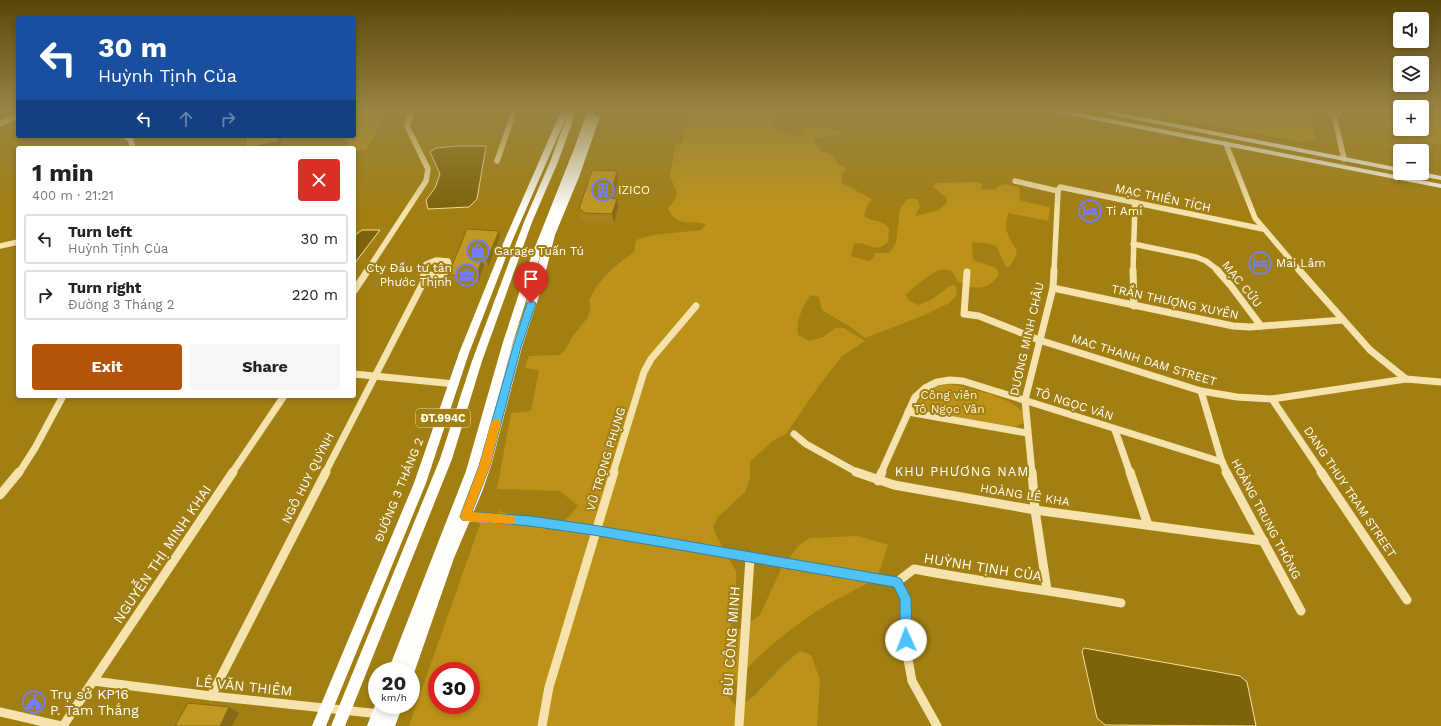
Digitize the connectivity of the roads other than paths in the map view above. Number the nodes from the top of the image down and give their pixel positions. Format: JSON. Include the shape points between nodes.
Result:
{"nodes":[{"id":1,"x":415,"y":143,"type":"edge"},
{"id":2,"x":503,"y":143,"type":"edge"},
{"id":3,"x":551,"y":143,"type":"edge"},
{"id":4,"x":561,"y":143,"type":"edge"},
{"id":5,"x":580,"y":143,"type":"edge"},
{"id":6,"x":587,"y":143,"type":"edge"},
{"id":7,"x":1220,"y":143,"type":"edge"},
{"id":8,"x":1262,"y":143,"type":"edge"},
{"id":9,"x":1340,"y":143,"type":"edge"},
{"id":10,"x":1226,"y":144,"type":"junction"},
{"id":11,"x":1344,"y":159,"type":"junction"},
{"id":12,"x":497,"y":161,"type":"dead end"},
{"id":13,"x":1347,"y":167,"type":"junction"},
{"id":14,"x":1393,"y":169,"type":"edge"},
{"id":15,"x":1429,"y":176,"type":"edge"},
{"id":16,"x":1441,"y":178,"type":"edge"},
{"id":17,"x":1015,"y":180,"type":"dead end"},
{"id":18,"x":1441,"y":186,"type":"edge"},
{"id":19,"x":1059,"y":189,"type":"junction"},
{"id":20,"x":1135,"y":203,"type":"junction"},
{"id":21,"x":1263,"y":230,"type":"junction"},
{"id":22,"x":16,"y":242,"type":"edge"},
{"id":23,"x":1133,"y":244,"type":"junction"},
{"id":24,"x":0,"y":246,"type":"edge"},
{"id":25,"x":504,"y":253,"type":"junction"},
{"id":26,"x":517,"y":254,"type":"junction"},
{"id":27,"x":540,"y":257,"type":"junction"},
{"id":28,"x":424,"y":270,"type":"dead end"},
{"id":29,"x":967,"y":272,"type":"dead end"},
{"id":30,"x":356,"y":288,"type":"edge"},
{"id":31,"x":1053,"y":288,"type":"junction"},
{"id":32,"x":696,"y":306,"type":"dead end"},
{"id":33,"x":1134,"y":306,"type":"junction"},
{"id":34,"x":1343,"y":320,"type":"junction"},
{"id":35,"x":1261,"y":326,"type":"junction"},
{"id":36,"x":1039,"y":340,"type":"junction"},
{"id":37,"x":356,"y":374,"type":"edge"},
{"id":38,"x":374,"y":376,"type":"junction"},
{"id":39,"x":1406,"y":379,"type":"junction"},
{"id":40,"x":1441,"y":382,"type":"edge"},
{"id":41,"x":455,"y":384,"type":"junction"},
{"id":42,"x":1202,"y":391,"type":"junction"},
{"id":43,"x":62,"y":398,"type":"edge"},
{"id":44,"x":283,"y":398,"type":"edge"},
{"id":45,"x":1272,"y":399,"type":"junction"},
{"id":46,"x":1025,"y":400,"type":"junction"},
{"id":47,"x":908,"y":412,"type":"junction"},
{"id":48,"x":1115,"y":430,"type":"junction"},
{"id":49,"x":1027,"y":433,"type":"junction"},
{"id":50,"x":794,"y":434,"type":"dead end"},
{"id":51,"x":1222,"y":462,"type":"junction"},
{"id":52,"x":878,"y":481,"type":"junction"},
{"id":53,"x":0,"y":495,"type":"edge"},
{"id":54,"x":1035,"y":510,"type":"junction"},
{"id":55,"x":408,"y":513,"type":"junction"},
{"id":56,"x":424,"y":514,"type":"junction"},
{"id":57,"x":464,"y":520,"type":"junction"},
{"id":58,"x":451,"y":523,"type":"junction"},
{"id":59,"x":1148,"y":525,"type":"junction"},
{"id":60,"x":596,"y":531,"type":"junction"},
{"id":61,"x":1264,"y":541,"type":"junction"},
{"id":62,"x":750,"y":558,"type":"junction"},
{"id":63,"x":897,"y":582,"type":"junction"},
{"id":64,"x":1047,"y":590,"type":"junction"},
{"id":65,"x":1407,"y":600,"type":"dead end"},
{"id":66,"x":1121,"y":603,"type":"dead end"},
{"id":67,"x":1301,"y":611,"type":"dead end"},
{"id":68,"x":398,"y":662,"type":"edge"},
{"id":69,"x":411,"y":662,"type":"edge"},
{"id":70,"x":93,"y":681,"type":"junction"},
{"id":71,"x":210,"y":696,"type":"junction"},
{"id":72,"x":326,"y":709,"type":"junction"},
{"id":73,"x":344,"y":710,"type":"junction"},
{"id":74,"x":0,"y":712,"type":"edge"},
{"id":75,"x":385,"y":715,"type":"edge"},
{"id":76,"x":62,"y":726,"type":"edge"},
{"id":77,"x":319,"y":726,"type":"edge"},
{"id":78,"x":338,"y":726,"type":"edge"},
{"id":79,"x":542,"y":726,"type":"edge"},
{"id":80,"x":739,"y":726,"type":"edge"},
{"id":81,"x":937,"y":726,"type":"edge"}],
"edges":[{"from":1,"to":30,"type":"street","via":[[428,169],[426,181]]},
{"from":2,"to":12,"type":"street"},
{"from":3,"to":25,"type":"main road","name":"ĐƯỜNG 3 THÁNG 2","number":"ĐT.994C"},
{"from":4,"to":26,"type":"main road","number":"ĐT.994C"},
{"from":5,"to":27,"type":"main road","number":"ĐT.994C"},
{"from":6,"to":27,"type":"main road","number":"ĐT.994C"},
{"from":7,"to":10,"type":"main road"},
{"from":8,"to":11,"type":"main road"},
{"from":9,"to":11,"type":"street"},
{"from":10,"to":13,"type":"main road"},
{"from":10,"to":21,"type":"street","via":[[1255,218]]},
{"from":11,"to":13,"type":"main road"},
{"from":11,"to":14,"type":"main road"},
{"from":13,"to":18,"type":"main road"},
{"from":15,"to":16,"type":"main road"},
{"from":17,"to":19,"type":"street","name":"MẠC THIÊN TÍCH"},
{"from":19,"to":20,"type":"street","name":"MẠC THIÊN TÍCH"},
{"from":19,"to":31,"type":"street","name":"DƯƠNG MINH CHÂU"},
{"from":20,"to":21,"type":"street","name":"MẠC THIÊN TÍCH"},
{"from":20,"to":23,"type":"street"},
{"from":21,"to":34,"type":"street"},
{"from":22,"to":24,"type":"street"},
{"from":23,"to":33,"type":"street"},
{"from":23,"to":35,"type":"street","name":"MẠC CỬU","via":[[1197,257],[1213,265]]},
{"from":25,"to":26,"type":"street"},
{"from":25,"to":41,"type":"main road","name":"ĐƯỜNG 3 THÁNG 2","number":"ĐT.994C"},
{"from":26,"to":56,"type":"main road","number":"ĐT.994C","via":[[477,361],[446,459]]},
{"from":27,"to":57,"type":"main road","number":"ĐT.994C","via":[[484,466]]},
{"from":27,"to":58,"type":"main road","number":"ĐT.994C","via":[[508,342],[472,471]]},
{"from":28,"to":38,"type":"street","name":"NGÔ HUY QUỲNH","via":[[423,282]]},
{"from":29,"to":36,"type":"street","name":"MAC THANH DAM STREET","via":[[964,314],[979,316]]},
{"from":31,"to":33,"type":"street","name":"TRẦN THƯỢNG XUYÊN"},
{"from":31,"to":36,"type":"street","name":"DƯƠNG MINH CHÂU"},
{"from":32,"to":60,"type":"street","name":"VŨ TRỌNG PHỤNG","via":[[651,359],[644,372]]},
{"from":33,"to":35,"type":"street","name":"TRẦN THƯỢNG XUYÊN","via":[[1226,325]]},
{"from":34,"to":35,"type":"street","name":"TRẦN THƯỢNG XUYÊN"},
{"from":34,"to":39,"type":"street","via":[[1370,350]]},
{"from":36,"to":42,"type":"street","name":"MAC THANH DAM STREET"},
{"from":36,"to":46,"type":"street","name":"DƯƠNG MINH CHÂU"},
{"from":37,"to":38,"type":"street"},
{"from":38,"to":41,"type":"street"},
{"from":38,"to":71,"type":"street","name":"NGÔ HUY QUỲNH"},
{"from":39,"to":40,"type":"street","name":"MAC THANH DAM STREET"},
{"from":39,"to":45,"type":"street","name":"MAC THANH DAM STREET"},
{"from":41,"to":55,"type":"main road","name":"ĐƯỜNG 3 THÁNG 2","number":"ĐT.994C"},
{"from":42,"to":45,"type":"street","name":"MAC THANH DAM STREET"},
{"from":42,"to":51,"type":"street","name":"HOÀNG TRUNG THÔNG"},
{"from":43,"to":53,"type":"street","via":[[33,453]]},
{"from":44,"to":70,"type":"street","name":"NGUYỄN THỊ MINH KHAI"},
{"from":45,"to":65,"type":"street","name":"DANG THUY TRAM STREET"},
{"from":46,"to":47,"type":"street","name":"TÔ NGỌC VÂN","via":[[962,381],[950,380],[932,384],[920,391]]},
{"from":46,"to":48,"type":"street","name":"TÔ NGỌC VÂN"},
{"from":46,"to":49,"type":"street","name":"DƯƠNG MINH CHÂU"},
{"from":47,"to":49,"type":"street"},
{"from":47,"to":52,"type":"street","name":"TÔ NGỌC VÂN"},
{"from":48,"to":51,"type":"street","name":"TÔ NGỌC VÂN"},
{"from":48,"to":59,"type":"street"},
{"from":49,"to":54,"type":"street","name":"DƯƠNG MINH CHÂU"},
{"from":50,"to":52,"type":"street","name":"HOÀNG LÊ KHA","via":[[806,444],[854,471]]},
{"from":51,"to":61,"type":"street","name":"HOÀNG TRUNG THÔNG"},
{"from":52,"to":54,"type":"street","name":"HOÀNG LÊ KHA"},
{"from":54,"to":59,"type":"street","name":"HOÀNG LÊ KHA"},
{"from":54,"to":64,"type":"street","name":"DƯƠNG MINH CHÂU"},
{"from":55,"to":56,"type":"street"},
{"from":55,"to":72,"type":"main road","name":"ĐƯỜNG 3 THÁNG 2","number":"ĐT.994C"},
{"from":56,"to":73,"type":"main road","number":"ĐT.994C"},
{"from":57,"to":58,"type":"street"},
{"from":57,"to":60,"type":"street","via":[[530,521]]},
{"from":57,"to":69,"type":"main road","number":"ĐT.994C"},
{"from":58,"to":68,"type":"main road","number":"ĐT.994C"},
{"from":59,"to":61,"type":"street","name":"HOÀNG LÊ KHA"},
{"from":60,"to":62,"type":"street"},
{"from":60,"to":79,"type":"street","name":"VŨ TRỌNG PHỤNG","via":[[549,687]]},
{"from":61,"to":67,"type":"street","name":"HOÀNG TRUNG THÔNG"},
{"from":62,"to":63,"type":"street"},
{"from":62,"to":80,"type":"street","name":"BÙI CÔNG MINH"},
{"from":63,"to":64,"type":"street","name":"HUỲNH TỊNH CỦA","via":[[914,569],[982,582]]},
{"from":63,"to":81,"type":"street","via":[[905,598],[907,654],[912,681]]},
{"from":64,"to":66,"type":"street","name":"HUỲNH TỊNH CỦA"},
{"from":70,"to":71,"type":"street","name":"LÊ VĂN THIÊM"},
{"from":70,"to":76,"type":"street","name":"NGUYỄN THỊ MINH KHAI"},
{"from":71,"to":72,"type":"street","name":"LÊ VĂN THIÊM"},
{"from":72,"to":73,"type":"street","name":"LÊ VĂN THIÊM"},
{"from":72,"to":77,"type":"main road","name":"ĐƯỜNG 3 THÁNG 2","number":"ĐT.994C"},
{"from":73,"to":75,"type":"street","name":"LÊ VĂN THIÊM"},
{"from":73,"to":78,"type":"main road","number":"ĐT.994C"},
{"from":74,"to":76,"type":"street"}]}
